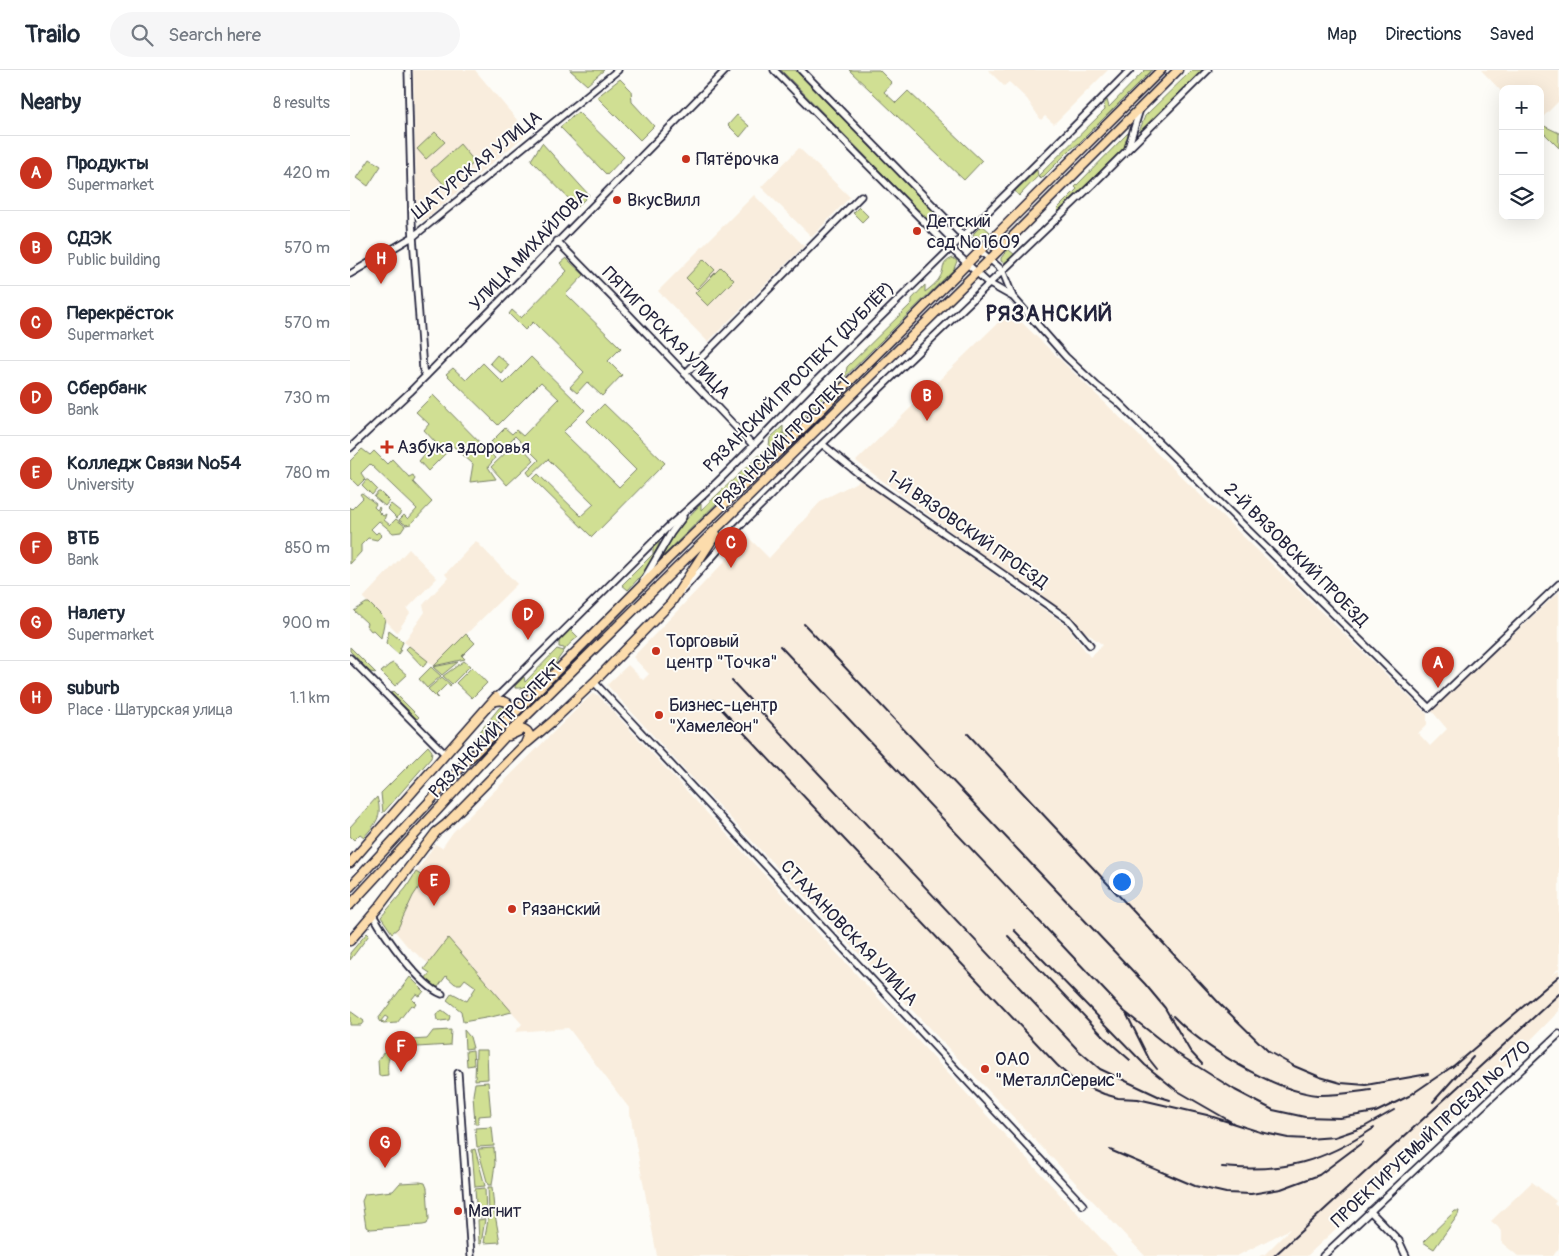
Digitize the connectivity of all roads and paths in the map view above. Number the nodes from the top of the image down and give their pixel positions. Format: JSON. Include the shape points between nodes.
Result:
{"nodes":[{"id":1,"x":408,"y":70,"type":"edge"},
{"id":2,"x":618,"y":70,"type":"edge"},
{"id":3,"x":726,"y":70,"type":"edge"},
{"id":4,"x":774,"y":70,"type":"edge"},
{"id":5,"x":801,"y":70,"type":"edge"},
{"id":6,"x":1130,"y":70,"type":"edge"},
{"id":7,"x":1161,"y":70,"type":"edge"},
{"id":8,"x":1178,"y":70,"type":"edge"},
{"id":9,"x":1208,"y":70,"type":"edge"},
{"id":10,"x":1140,"y":108,"type":"junction"},
{"id":11,"x":1128,"y":150,"type":"junction"},
{"id":12,"x":861,"y":196,"type":"dead end"},
{"id":13,"x":945,"y":218,"type":"junction"},
{"id":14,"x":932,"y":230,"type":"junction"},
{"id":15,"x":963,"y":235,"type":"junction"},
{"id":16,"x":414,"y":236,"type":"junction"},
{"id":17,"x":557,"y":242,"type":"junction"},
{"id":18,"x":950,"y":248,"type":"junction"},
{"id":19,"x":980,"y":251,"type":"junction"},
{"id":20,"x":990,"y":260,"type":"junction"},
{"id":21,"x":968,"y":264,"type":"junction"},
{"id":22,"x":1002,"y":270,"type":"junction"},
{"id":23,"x":976,"y":273,"type":"junction"},
{"id":24,"x":350,"y":274,"type":"edge"},
{"id":25,"x":988,"y":283,"type":"junction"},
{"id":26,"x":1013,"y":297,"type":"junction"},
{"id":27,"x":685,"y":374,"type":"junction"},
{"id":28,"x":426,"y":376,"type":"junction"},
{"id":29,"x":822,"y":444,"type":"junction"},
{"id":30,"x":752,"y":445,"type":"junction"},
{"id":31,"x":350,"y":448,"type":"edge"},
{"id":32,"x":689,"y":509,"type":"junction"},
{"id":33,"x":724,"y":521,"type":"junction"},
{"id":34,"x":1559,"y":584,"type":"edge"},
{"id":35,"x":638,"y":590,"type":"junction"},
{"id":36,"x":671,"y":603,"type":"junction"},
{"id":37,"x":1090,"y":645,"type":"dead end"},
{"id":38,"x":350,"y":658,"type":"edge"},
{"id":39,"x":594,"y":682,"type":"junction"},
{"id":40,"x":496,"y":697,"type":"joint"},
{"id":41,"x":489,"y":704,"type":"junction"},
{"id":42,"x":553,"y":721,"type":"junction"},
{"id":43,"x":506,"y":723,"type":"junction"},
{"id":44,"x":524,"y":730,"type":"junction"},
{"id":45,"x":504,"y":738,"type":"junction"},
{"id":46,"x":525,"y":744,"type":"junction"},
{"id":47,"x":445,"y":754,"type":"junction"},
{"id":48,"x":350,"y":863,"type":"edge"},
{"id":49,"x":350,"y":887,"type":"edge"},
{"id":50,"x":350,"y":905,"type":"edge"},
{"id":51,"x":373,"y":915,"type":"junction"},
{"id":52,"x":351,"y":939,"type":"edge"},
{"id":53,"x":442,"y":994,"type":"dead end"},
{"id":54,"x":1559,"y":1034,"type":"edge"},
{"id":55,"x":458,"y":1073,"type":"dead end"},
{"id":56,"x":1083,"y":1205,"type":"dead end"},
{"id":57,"x":1370,"y":1211,"type":"junction"},
{"id":58,"x":471,"y":1256,"type":"edge"},
{"id":59,"x":1323,"y":1256,"type":"edge"},
{"id":60,"x":1406,"y":1256,"type":"edge"}],
"edges":[{"from":1,"to":16,"type":"street"},
{"from":2,"to":16,"type":"street","name":"ШАТУРСКАЯ УЛИЦА"},
{"from":3,"to":17,"type":"street","name":"УЛИЦА МИХАЙЛОВА"},
{"from":4,"to":14,"type":"street","name":"2-Й ВЯЗОВСКИЙ ПРОЕЗД"},
{"from":5,"to":13,"type":"street","name":"2-Й ВЯЗОВСКИЙ ПРОЕЗД"},
{"from":6,"to":15,"type":"street","name":"РЯЗАНСКИЙ ПРОСПЕКТ (ДУБЛЁР)"},
{"from":7,"to":19,"type":"main road","name":"РЯЗАНСКИЙ ПРОСПЕКТ"},
{"from":8,"to":10,"type":"main road","name":"РЯЗАНСКИЙ ПРОСПЕКТ"},
{"from":9,"to":11,"type":"street"},
{"from":10,"to":11,"type":"street"},
{"from":10,"to":20,"type":"main road","name":"РЯЗАНСКИЙ ПРОСПЕКТ"},
{"from":11,"to":22,"type":"street"},
{"from":12,"to":27,"type":"street"},
{"from":13,"to":14,"type":"street"},
{"from":13,"to":15,"type":"street","name":"2-Й ВЯЗОВСКИЙ ПРОЕЗД"},
{"from":14,"to":18,"type":"street","name":"2-Й ВЯЗОВСКИЙ ПРОЕЗД"},
{"from":15,"to":18,"type":"street","name":"РЯЗАНСКИЙ ПРОСПЕКТ (ДУБЛЁР)"},
{"from":15,"to":19,"type":"street","name":"2-Й ВЯЗОВСКИЙ ПРОЕЗД"},
{"from":16,"to":24,"type":"street","name":"ШАТУРСКАЯ УЛИЦА"},
{"from":16,"to":28,"type":"street"},
{"from":17,"to":27,"type":"street","name":"ПЯТИГОРСКАЯ УЛИЦА"},
{"from":17,"to":28,"type":"street","name":"УЛИЦА МИХАЙЛОВА"},
{"from":18,"to":21,"type":"street","name":"2-Й ВЯЗОВСКИЙ ПРОЕЗД"},
{"from":18,"to":30,"type":"street","name":"РЯЗАНСКИЙ ПРОСПЕКТ (ДУБЛЁР)"},
{"from":19,"to":20,"type":"street","name":"2-Й ВЯЗОВСКИЙ ПРОЕЗД"},
{"from":19,"to":21,"type":"main road","name":"РЯЗАНСКИЙ ПРОСПЕКТ"},
{"from":20,"to":22,"type":"street","name":"2-Й ВЯЗОВСКИЙ ПРОЕЗД"},
{"from":20,"to":23,"type":"main road","name":"РЯЗАНСКИЙ ПРОСПЕКТ"},
{"from":21,"to":23,"type":"street","name":"2-Й ВЯЗОВСКИЙ ПРОЕЗД"},
{"from":21,"to":35,"type":"main road","name":"РЯЗАНСКИЙ ПРОСПЕКТ"},
{"from":22,"to":25,"type":"street"},
{"from":22,"to":26,"type":"street","name":"2-Й ВЯЗОВСКИЙ ПРОЕЗД"},
{"from":23,"to":25,"type":"street","name":"2-Й ВЯЗОВСКИЙ ПРОЕЗД"},
{"from":23,"to":33,"type":"main road","name":"РЯЗАНСКИЙ ПРОСПЕКТ"},
{"from":25,"to":26,"type":"street","name":"2-Й ВЯЗОВСКИЙ ПРОЕЗД"},
{"from":25,"to":29,"type":"street"},
{"from":26,"to":34,"type":"street","name":"2-Й ВЯЗОВСКИЙ ПРОЕЗД","via":[[1066,357],[1123,406],[1429,708]]},
{"from":27,"to":30,"type":"street","name":"ПЯТИГОРСКАЯ УЛИЦА"},
{"from":28,"to":31,"type":"street","name":"УЛИЦА МИХАЙЛОВА"},
{"from":29,"to":36,"type":"street","via":[[738,528]]},
{"from":29,"to":37,"type":"street","name":"1-Й ВЯЗОВСКИЙ ПРОЕЗД","via":[[859,474],[1069,620]]},
{"from":30,"to":32,"type":"street","name":"РЯЗАНСКИЙ ПРОСПЕКТ (ДУБЛЁР)"},
{"from":32,"to":35,"type":"street"},
{"from":32,"to":40,"type":"street","name":"РЯЗАНСКИЙ ПРОСПЕКТ (ДУБЛЁР)"},
{"from":33,"to":36,"type":"main road"},
{"from":33,"to":45,"type":"main road","name":"РЯЗАНСКИЙ ПРОСПЕКТ"},
{"from":35,"to":43,"type":"main road","name":"РЯЗАНСКИЙ ПРОСПЕКТ"},
{"from":36,"to":39,"type":"main road"},
{"from":38,"to":47,"type":"street"},
{"from":39,"to":42,"type":"main road"},
{"from":39,"to":56,"type":"street","name":"СТАХАНОВСКАЯ УЛИЦА"},
{"from":40,"to":41,"type":"main road","name":"РЯЗАНСКИЙ ПРОСПЕКТ (ДУБЛЁР)"},
{"from":41,"to":43,"type":"main road","via":[[504,701],[510,705]]},
{"from":41,"to":47,"type":"main road","name":"РЯЗАНСКИЙ ПРОСПЕКТ (ДУБЛЁР)"},
{"from":42,"to":44,"type":"main road"},
{"from":42,"to":46,"type":"main road"},
{"from":43,"to":49,"type":"main road","name":"РЯЗАНСКИЙ ПРОСПЕКТ"},
{"from":44,"to":45,"type":"main road"},
{"from":44,"to":46,"type":"main road","via":[[529,734]]},
{"from":45,"to":50,"type":"main road","name":"РЯЗАНСКИЙ ПРОСПЕКТ"},
{"from":46,"to":51,"type":"main road","via":[[436,832]]},
{"from":47,"to":48,"type":"main road","name":"РЯЗАНСКИЙ ПРОСПЕКТ (ДУБЛЁР)"},
{"from":51,"to":52,"type":"main road"},
{"from":51,"to":53,"type":"street","via":[[421,979]]},
{"from":54,"to":57,"type":"street","name":"ПРОЕКТИРУЕМЫЙ ПРОЕЗД № 770"},
{"from":55,"to":58,"type":"street"},
{"from":57,"to":59,"type":"street","name":"ПРОЕКТИРУЕМЫЙ ПРОЕЗД № 770"},
{"from":57,"to":60,"type":"street","via":[[1399,1242]]}]}
